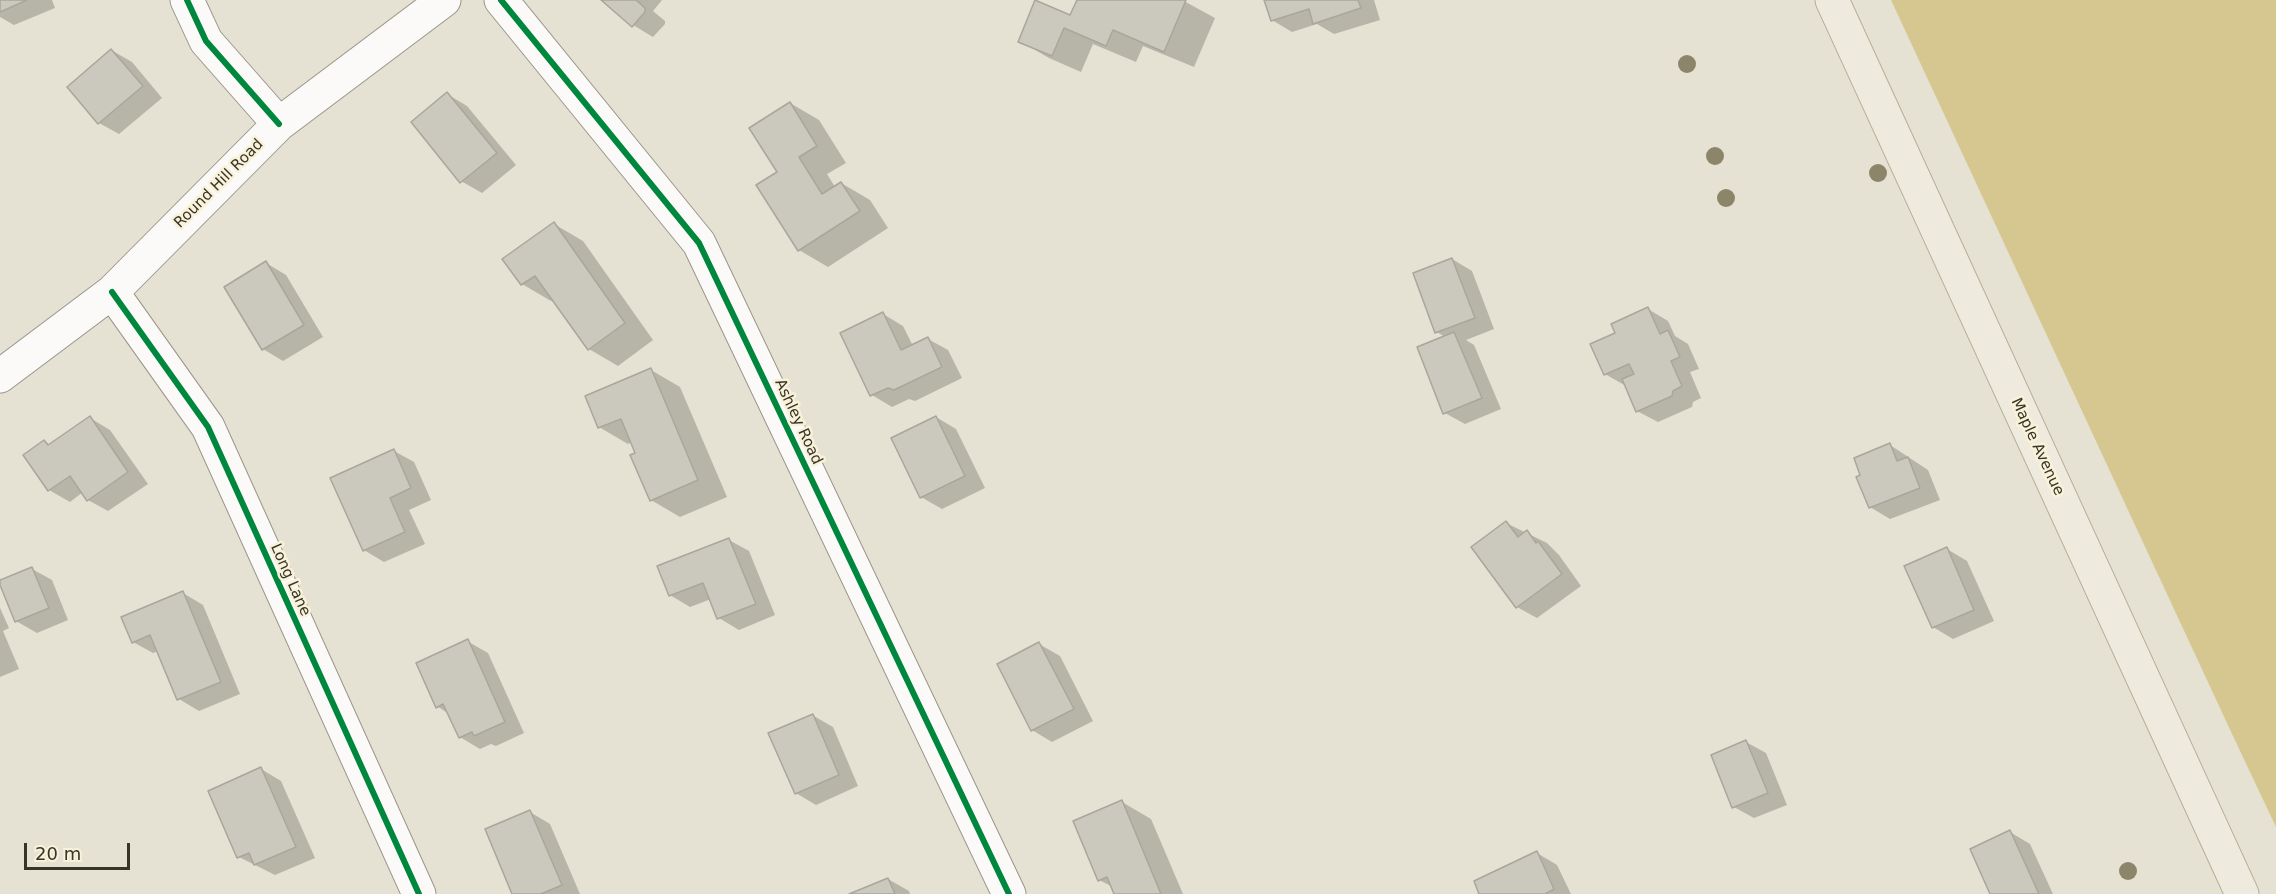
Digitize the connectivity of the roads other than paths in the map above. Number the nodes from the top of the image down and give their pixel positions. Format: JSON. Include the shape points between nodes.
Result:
{"nodes":[{"id":1,"x":187,"y":0,"type":"edge"},
{"id":2,"x":444,"y":0,"type":"edge"},
{"id":3,"x":501,"y":0,"type":"edge"},
{"id":4,"x":1832,"y":0,"type":"edge"},
{"id":5,"x":279,"y":124,"type":"junction"},
{"id":6,"x":112,"y":292,"type":"junction"},
{"id":7,"x":0,"y":375,"type":"edge"},
{"id":8,"x":419,"y":894,"type":"edge"},
{"id":9,"x":1009,"y":894,"type":"edge"},
{"id":10,"x":2242,"y":894,"type":"edge"}],
"edges":[{"from":1,"to":5,"type":"street","via":[[206,41]]},
{"from":2,"to":5,"type":"street","name":"Round Hill Road"},
{"from":3,"to":9,"type":"street","name":"Ashley Road","via":[[699,243]]},
{"from":4,"to":10,"type":"main road","name":"Maple Avenue"},
{"from":5,"to":6,"type":"street","name":"Round Hill Road"},
{"from":6,"to":7,"type":"street","name":"Round Hill Road"},
{"from":6,"to":8,"type":"street","name":"Long Lane","via":[[208,427]]}]}
